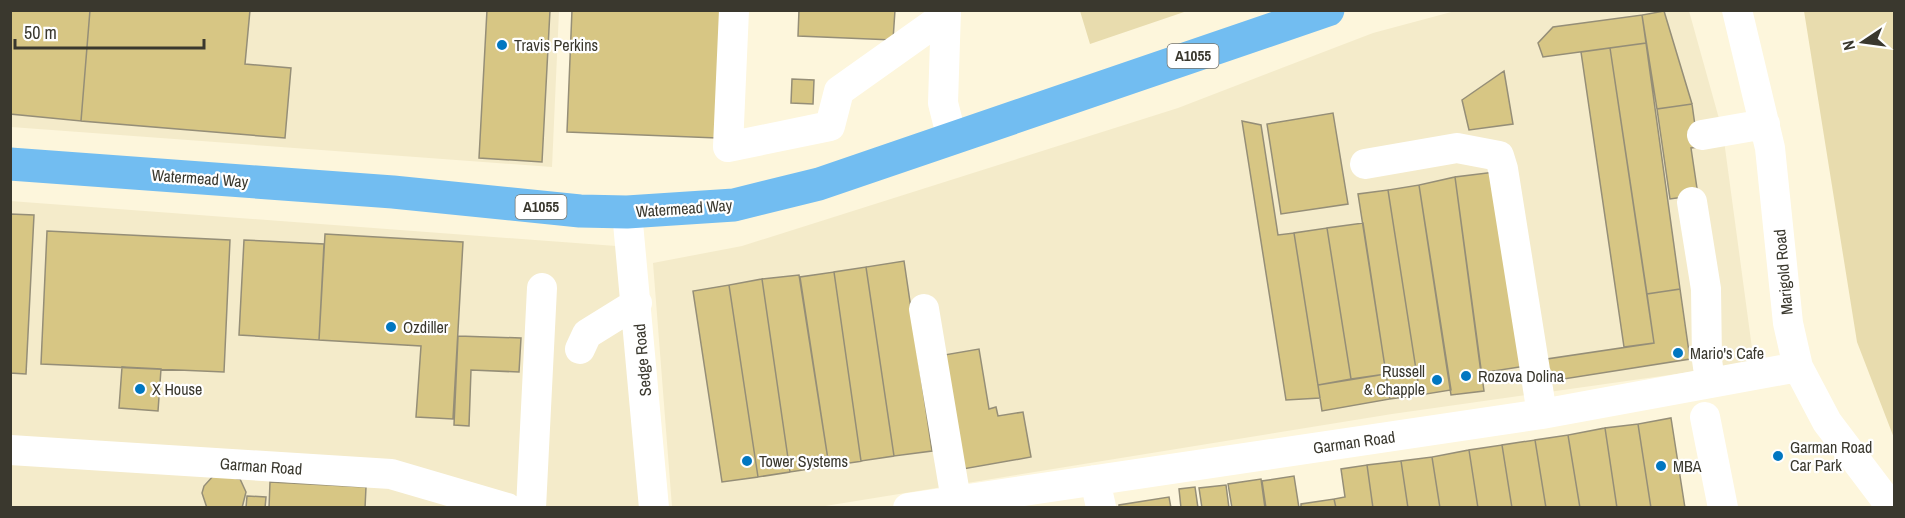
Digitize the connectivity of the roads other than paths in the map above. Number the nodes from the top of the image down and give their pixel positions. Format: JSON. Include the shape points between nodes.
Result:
{"nodes":[{"id":1,"x":734,"y":10,"type":"edge"},
{"id":2,"x":1329,"y":10,"type":"edge"},
{"id":3,"x":1737,"y":10,"type":"edge"},
{"id":4,"x":946,"y":13,"type":"edge"},
{"id":5,"x":1765,"y":124,"type":"junction"},
{"id":6,"x":1702,"y":135,"type":"dead end"},
{"id":7,"x":952,"y":139,"type":"junction"},
{"id":8,"x":10,"y":164,"type":"edge"},
{"id":9,"x":1365,"y":164,"type":"dead end"},
{"id":10,"x":1692,"y":202,"type":"dead end"},
{"id":11,"x":627,"y":212,"type":"junction"},
{"id":12,"x":542,"y":288,"type":"dead end"},
{"id":13,"x":637,"y":303,"type":"junction"},
{"id":14,"x":924,"y":309,"type":"dead end"},
{"id":15,"x":580,"y":349,"type":"dead end"},
{"id":16,"x":1798,"y":367,"type":"junction"},
{"id":17,"x":1710,"y":381,"type":"junction"},
{"id":18,"x":1542,"y":414,"type":"junction"},
{"id":19,"x":1705,"y":417,"type":"dead end"},
{"id":20,"x":10,"y":450,"type":"edge"},
{"id":21,"x":1098,"y":494,"type":"edge"},
{"id":22,"x":450,"y":499,"type":"edge"},
{"id":23,"x":956,"y":500,"type":"junction"},
{"id":24,"x":507,"y":507,"type":"edge"},
{"id":25,"x":531,"y":507,"type":"edge"},
{"id":26,"x":654,"y":507,"type":"edge"},
{"id":27,"x":908,"y":507,"type":"edge"},
{"id":28,"x":1723,"y":507,"type":"edge"},
{"id":29,"x":1892,"y":507,"type":"edge"}],
"edges":[{"from":1,"to":4,"type":"street","via":[[728,147],[830,126],[838,91]]},
{"from":2,"to":7,"type":"main road","name":"Watermead Way","number":"A1055"},
{"from":3,"to":5,"type":"street","name":"Marigold Road"},
{"from":4,"to":7,"type":"street","via":[[942,103]]},
{"from":5,"to":6,"type":"street"},
{"from":5,"to":16,"type":"street","name":"Marigold Road","via":[[1788,323]]},
{"from":7,"to":11,"type":"main road","name":"Watermead Way","number":"A1055","via":[[789,193],[734,205]]},
{"from":8,"to":11,"type":"main road","name":"Watermead Way","number":"A1055"},
{"from":9,"to":18,"type":"street","via":[[1457,148],[1499,156]]},
{"from":10,"to":17,"type":"street","via":[[1706,289]]},
{"from":11,"to":13,"type":"street","name":"Sedge Road"},
{"from":12,"to":25,"type":"street"},
{"from":13,"to":15,"type":"street","via":[[587,334]]},
{"from":13,"to":26,"type":"street","name":"Sedge Road"},
{"from":14,"to":23,"type":"street"},
{"from":16,"to":17,"type":"street","name":"Garman Road"},
{"from":16,"to":29,"type":"street","name":"Marigold Road","via":[[1827,422]]},
{"from":17,"to":18,"type":"street","name":"Garman Road"},
{"from":18,"to":21,"type":"street","name":"Garman Road"},
{"from":19,"to":28,"type":"street"},
{"from":20,"to":22,"type":"street","name":"Garman Road","via":[[391,474]]},
{"from":21,"to":23,"type":"street","name":"Garman Road"},
{"from":22,"to":24,"type":"street","name":"Garman Road"},
{"from":23,"to":27,"type":"street","name":"Garman Road"}]}
